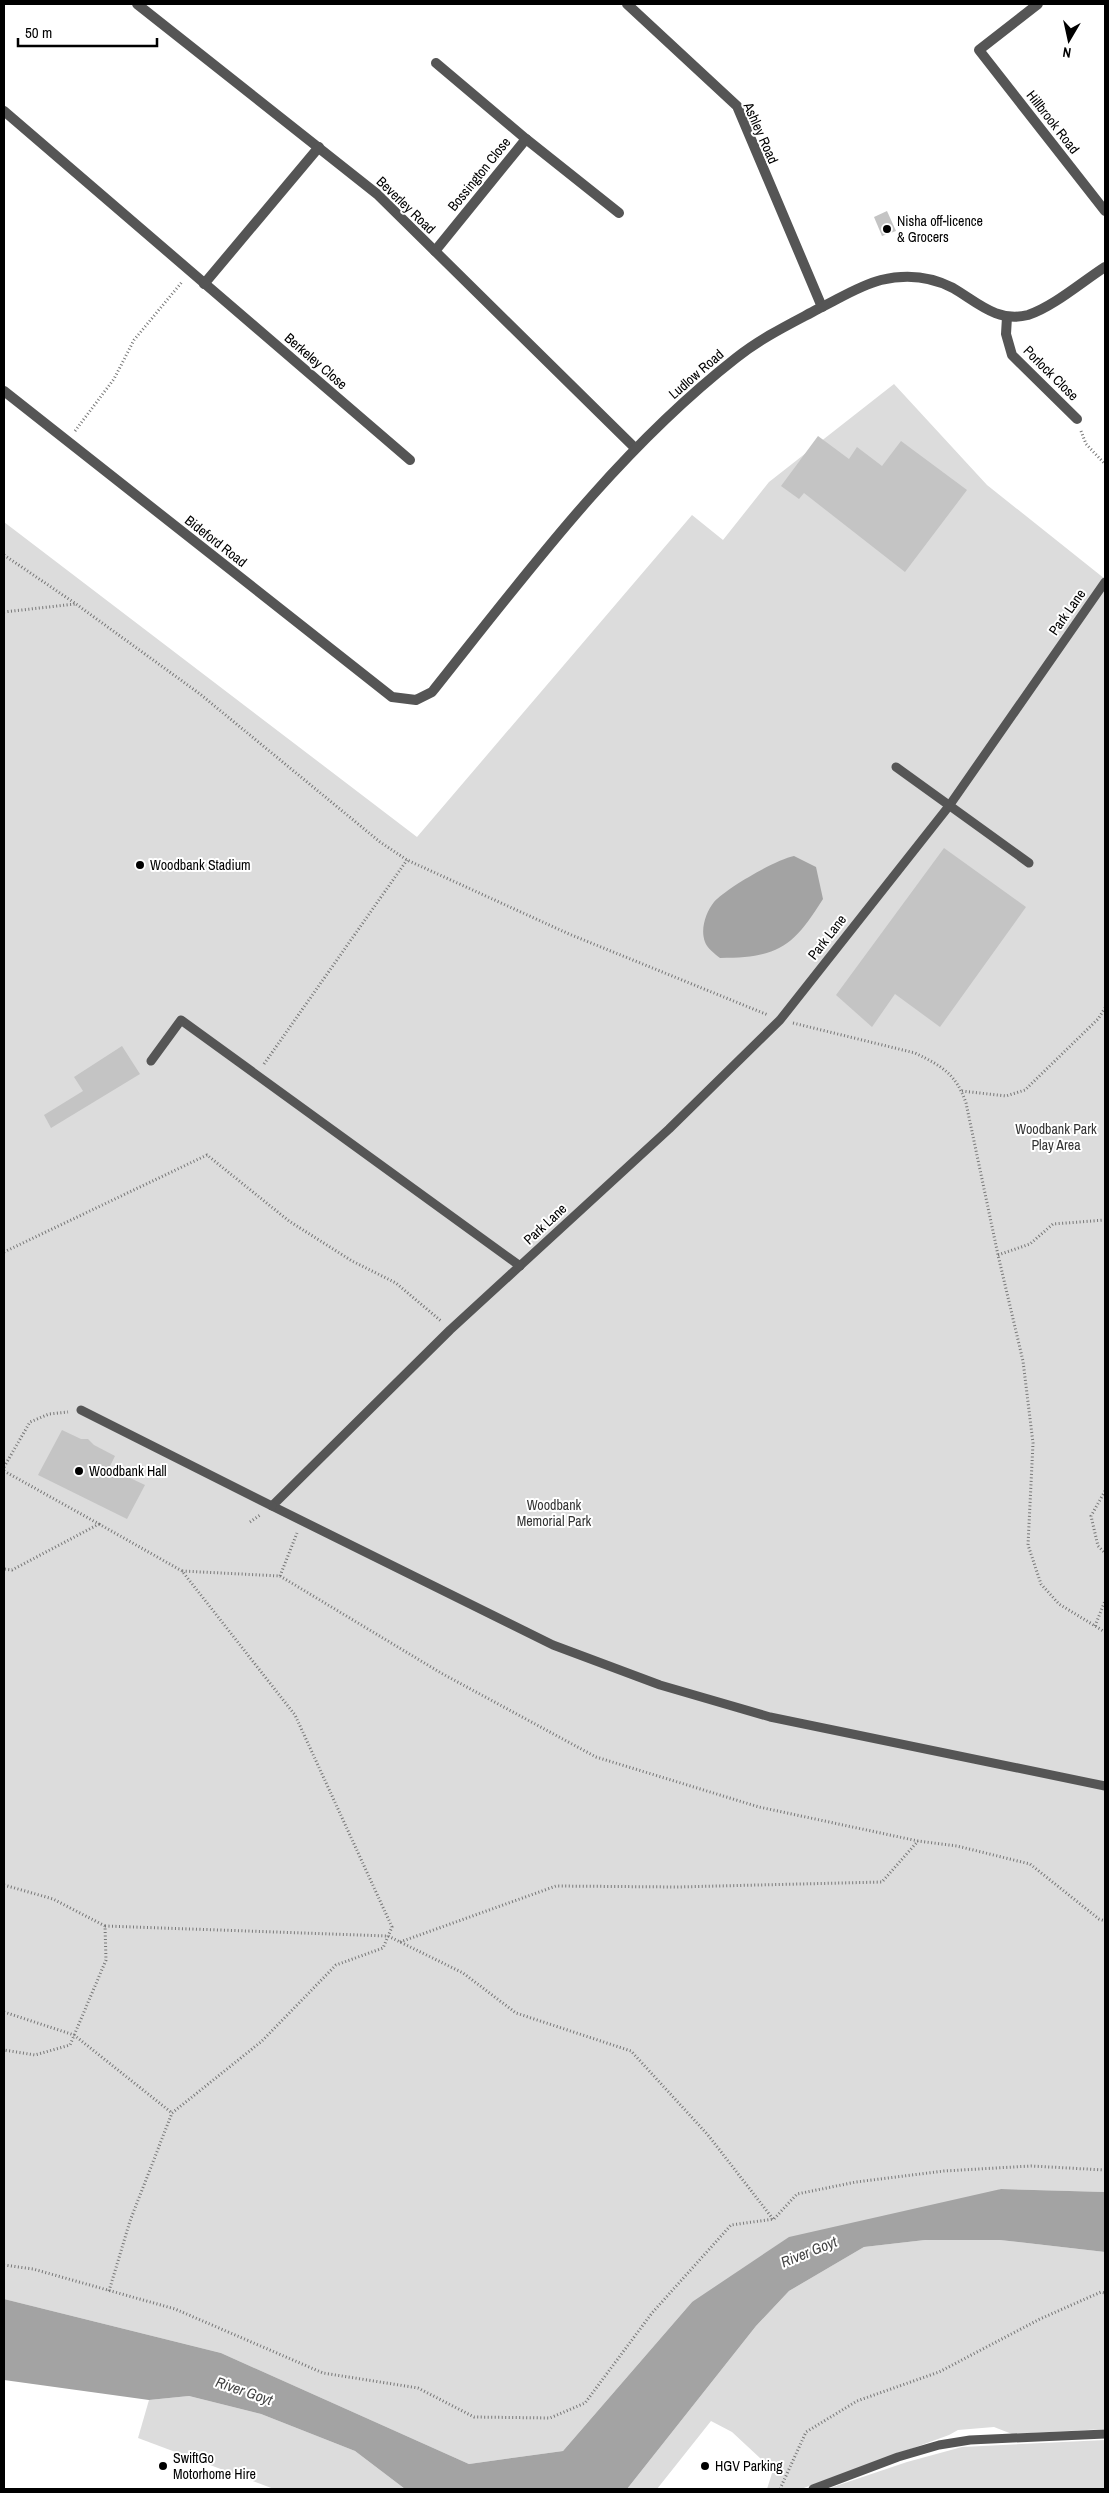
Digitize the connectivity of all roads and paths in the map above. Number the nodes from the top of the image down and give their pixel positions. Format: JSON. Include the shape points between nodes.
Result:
{"nodes":[{"id":1,"x":627,"y":4,"type":"edge"},
{"id":2,"x":1038,"y":4,"type":"edge"},
{"id":3,"x":144,"y":6,"type":"edge"},
{"id":4,"x":436,"y":63,"type":"dead end"},
{"id":5,"x":4,"y":111,"type":"edge"},
{"id":6,"x":526,"y":139,"type":"junction"},
{"id":7,"x":319,"y":147,"type":"junction"},
{"id":8,"x":1105,"y":211,"type":"edge"},
{"id":9,"x":619,"y":213,"type":"dead end"},
{"id":10,"x":434,"y":251,"type":"junction"},
{"id":11,"x":1105,"y":267,"type":"edge"},
{"id":12,"x":191,"y":272,"type":"junction"},
{"id":13,"x":204,"y":284,"type":"junction"},
{"id":14,"x":822,"y":307,"type":"junction"},
{"id":15,"x":1007,"y":316,"type":"junction"},
{"id":16,"x":4,"y":391,"type":"edge"},
{"id":17,"x":1077,"y":418,"type":"joint"},
{"id":18,"x":67,"y":441,"type":"junction"},
{"id":19,"x":635,"y":448,"type":"junction"},
{"id":20,"x":410,"y":460,"type":"dead end"},
{"id":21,"x":1105,"y":464,"type":"edge"},
{"id":22,"x":4,"y":555,"type":"edge"},
{"id":23,"x":1105,"y":582,"type":"edge"},
{"id":24,"x":76,"y":604,"type":"junction"},
{"id":25,"x":4,"y":612,"type":"edge"},
{"id":26,"x":416,"y":700,"type":"joint"},
{"id":27,"x":896,"y":767,"type":"dead end"},
{"id":28,"x":949,"y":806,"type":"junction"},
{"id":29,"x":407,"y":860,"type":"junction"},
{"id":30,"x":1029,"y":863,"type":"dead end"},
{"id":31,"x":1105,"y":1008,"type":"edge"},
{"id":32,"x":780,"y":1020,"type":"junction"},
{"id":33,"x":151,"y":1061,"type":"dead end"},
{"id":34,"x":256,"y":1074,"type":"junction"},
{"id":35,"x":962,"y":1091,"type":"junction"},
{"id":36,"x":1105,"y":1220,"type":"edge"},
{"id":37,"x":4,"y":1252,"type":"edge"},
{"id":38,"x":998,"y":1255,"type":"junction"},
{"id":39,"x":520,"y":1266,"type":"junction"},
{"id":40,"x":450,"y":1330,"type":"junction"},
{"id":41,"x":81,"y":1410,"type":"joint"},
{"id":42,"x":4,"y":1469,"type":"edge"},
{"id":43,"x":1105,"y":1491,"type":"edge"},
{"id":44,"x":272,"y":1506,"type":"junction"},
{"id":45,"x":302,"y":1520,"type":"junction"},
{"id":46,"x":99,"y":1524,"type":"junction"},
{"id":47,"x":1105,"y":1553,"type":"edge"},
{"id":48,"x":4,"y":1570,"type":"edge"},
{"id":49,"x":182,"y":1571,"type":"junction"},
{"id":50,"x":280,"y":1576,"type":"junction"},
{"id":51,"x":1105,"y":1601,"type":"edge"},
{"id":52,"x":1095,"y":1626,"type":"junction"},
{"id":53,"x":1105,"y":1632,"type":"edge"},
{"id":54,"x":1105,"y":1786,"type":"edge"},
{"id":55,"x":918,"y":1841,"type":"junction"},
{"id":56,"x":4,"y":1885,"type":"edge"},
{"id":57,"x":1105,"y":1921,"type":"edge"},
{"id":58,"x":105,"y":1926,"type":"junction"},
{"id":59,"x":388,"y":1936,"type":"junction"},
{"id":60,"x":400,"y":1942,"type":"junction"},
{"id":61,"x":4,"y":2012,"type":"edge"},
{"id":62,"x":74,"y":2036,"type":"junction"},
{"id":63,"x":4,"y":2050,"type":"edge"},
{"id":64,"x":172,"y":2113,"type":"junction"},
{"id":65,"x":1105,"y":2170,"type":"edge"},
{"id":66,"x":774,"y":2219,"type":"junction"},
{"id":67,"x":4,"y":2265,"type":"edge"},
{"id":68,"x":109,"y":2291,"type":"junction"},
{"id":69,"x":1105,"y":2293,"type":"edge"},
{"id":70,"x":1105,"y":2434,"type":"edge"},
{"id":71,"x":780,"y":2489,"type":"edge"},
{"id":72,"x":814,"y":2489,"type":"edge"}],
"edges":[{"from":1,"to":14,"type":"street","name":"Ashley Road","via":[[737,106]]},
{"from":2,"to":8,"type":"street","name":"Hillbrook Road","via":[[979,50]]},
{"from":3,"to":7,"type":"street","name":"Beverley Road"},
{"from":4,"to":6,"type":"street","name":"Bossington Close"},
{"from":5,"to":12,"type":"street","name":"Berkeley Close"},
{"from":6,"to":9,"type":"street","name":"Bossington Close"},
{"from":6,"to":10,"type":"street","name":"Bossington Close"},
{"from":7,"to":10,"type":"street","name":"Beverley Road","via":[[377,194]]},
{"from":7,"to":13,"type":"street"},
{"from":10,"to":19,"type":"street","name":"Beverley Road"},
{"from":11,"to":15,"type":"street","name":"Ludlow Road","via":[[1040,310]]},
{"from":12,"to":13,"type":"street","name":"Berkeley Close"},
{"from":12,"to":18,"type":"path","via":[[134,340],[114,379]]},
{"from":13,"to":20,"type":"street","name":"Berkeley Close"},
{"from":14,"to":15,"type":"street","name":"Ludlow Road","via":[[860,287],[898,276],[914,276],[952,288],[987,311]]},
{"from":14,"to":19,"type":"street","name":"Ludlow Road","via":[[777,330],[737,357]]},
{"from":15,"to":17,"type":"street","name":"Porlock Close","via":[[1006,334],[1012,355]]},
{"from":16,"to":18,"type":"street","name":"Bideford Road"},
{"from":17,"to":21,"type":"path","via":[[1086,444]]},
{"from":18,"to":26,"type":"street","name":"Bideford Road","via":[[392,697]]},
{"from":19,"to":26,"type":"street","name":"Ludlow Road","via":[[536,562],[432,692]]},
{"from":22,"to":24,"type":"path"},
{"from":23,"to":28,"type":"lane","name":"Park Lane"},
{"from":24,"to":25,"type":"path"},
{"from":24,"to":29,"type":"path","via":[[200,694],[380,842]]},
{"from":27,"to":28,"type":"lane"},
{"from":28,"to":30,"type":"lane"},
{"from":28,"to":32,"type":"lane","name":"Park Lane"},
{"from":29,"to":32,"type":"path","via":[[569,934]]},
{"from":29,"to":34,"type":"path"},
{"from":31,"to":35,"type":"path","via":[[1098,1019],[1025,1090],[1006,1096]]},
{"from":32,"to":35,"type":"path","via":[[915,1053],[950,1074]]},
{"from":32,"to":39,"type":"lane","name":"Park Lane","via":[[669,1129]]},
{"from":33,"to":34,"type":"lane","via":[[181,1020]]},
{"from":34,"to":39,"type":"lane"},
{"from":35,"to":38,"type":"path"},
{"from":36,"to":38,"type":"path","via":[[1052,1224],[1030,1244]]},
{"from":37,"to":40,"type":"path","via":[[207,1155],[290,1221],[396,1283]]},
{"from":38,"to":52,"type":"path","via":[[1023,1361],[1033,1443],[1028,1545],[1040,1584],[1059,1604]]},
{"from":39,"to":40,"type":"lane","name":"Park Lane"},
{"from":40,"to":44,"type":"lane","name":"Park Lane"},
{"from":41,"to":42,"type":"path","via":[[50,1414],[30,1422]]},
{"from":41,"to":44,"type":"lane"},
{"from":42,"to":46,"type":"path"},
{"from":43,"to":47,"type":"path","via":[[1091,1516],[1098,1546]]},
{"from":44,"to":45,"type":"lane"},
{"from":45,"to":50,"type":"path"},
{"from":45,"to":54,"type":"lane","via":[[553,1645],[660,1685],[770,1717]]},
{"from":46,"to":48,"type":"path","via":[[12,1570]]},
{"from":46,"to":49,"type":"path"},
{"from":49,"to":50,"type":"path"},
{"from":49,"to":59,"type":"path","via":[[295,1715],[392,1927]]},
{"from":50,"to":55,"type":"path","via":[[442,1674],[596,1757],[759,1807]]},
{"from":51,"to":52,"type":"path"},
{"from":52,"to":53,"type":"path"},
{"from":55,"to":57,"type":"path","via":[[957,1846],[1030,1864]]},
{"from":55,"to":60,"type":"path","via":[[882,1882],[556,1886]]},
{"from":56,"to":58,"type":"path","via":[[53,1899]]},
{"from":58,"to":59,"type":"path"},
{"from":58,"to":62,"type":"path","via":[[106,1960]]},
{"from":59,"to":60,"type":"path"},
{"from":59,"to":64,"type":"path","via":[[383,1948],[336,1964],[262,2041]]},
{"from":60,"to":66,"type":"path","via":[[463,1973],[516,2013],[631,2051],[708,2135]]},
{"from":61,"to":62,"type":"path"},
{"from":62,"to":63,"type":"path","via":[[70,2044],[35,2055]]},
{"from":62,"to":64,"type":"path"},
{"from":64,"to":68,"type":"path","via":[[130,2221]]},
{"from":65,"to":66,"type":"path","via":[[1031,2166],[944,2171],[856,2182],[798,2194]]},
{"from":66,"to":68,"type":"path","via":[[732,2225],[652,2313],[585,2403],[550,2418],[474,2417],[418,2388],[323,2373],[175,2309]]},
{"from":67,"to":68,"type":"path","via":[[33,2269]]},
{"from":69,"to":71,"type":"path","via":[[1040,2319],[939,2372],[857,2401],[806,2432]]},
{"from":70,"to":72,"type":"lane","via":[[970,2440],[939,2445]]}]}
